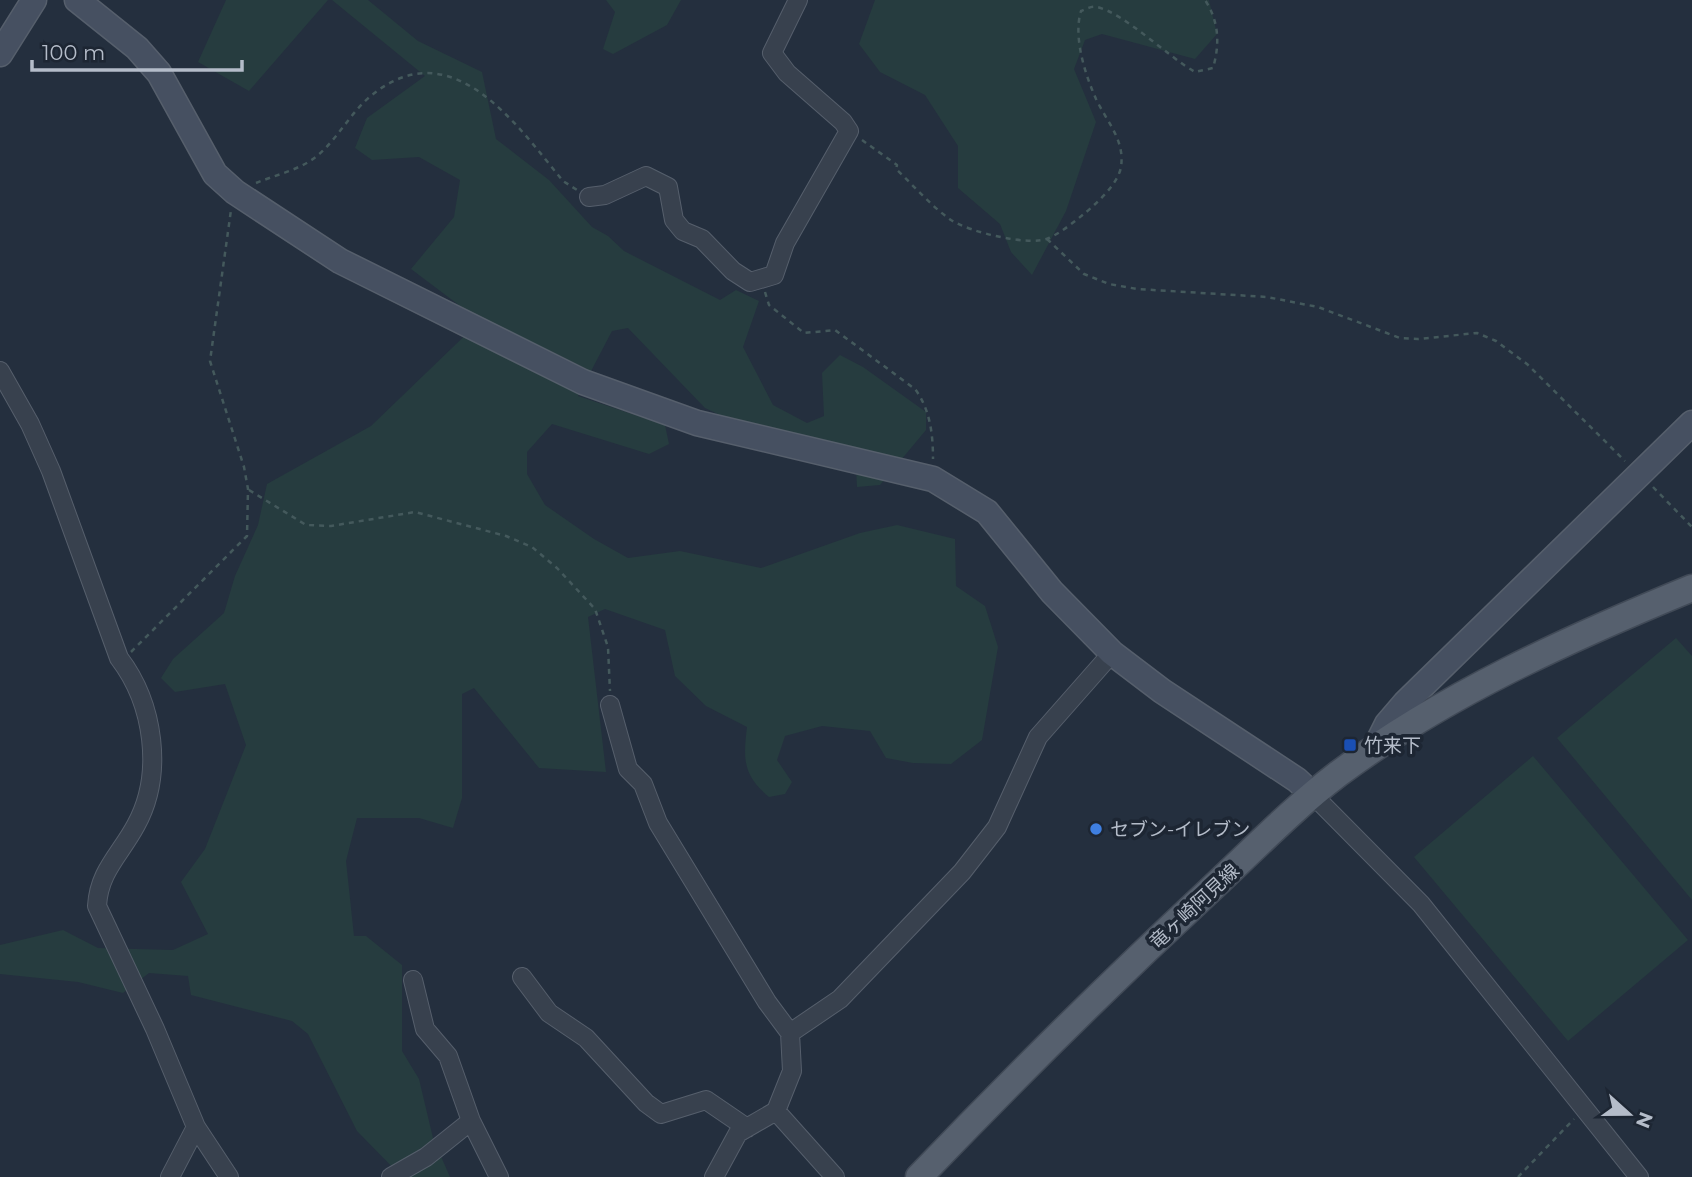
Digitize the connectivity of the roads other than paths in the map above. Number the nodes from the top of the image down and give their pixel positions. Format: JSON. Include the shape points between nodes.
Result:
{"nodes":[{"id":1,"x":77,"y":0,"type":"edge"},
{"id":2,"x":798,"y":0,"type":"edge"},
{"id":3,"x":32,"y":1,"type":"edge"},
{"id":4,"x":0,"y":54,"type":"edge"},
{"id":5,"x":589,"y":197,"type":"road end"},
{"id":6,"x":0,"y":371,"type":"edge"},
{"id":7,"x":1692,"y":423,"type":"edge"},
{"id":8,"x":1692,"y":588,"type":"edge"},
{"id":9,"x":1112,"y":653,"type":"junction"},
{"id":10,"x":610,"y":705,"type":"road end"},
{"id":11,"x":1376,"y":748,"type":"junction"},
{"id":12,"x":1313,"y":794,"type":"junction"},
{"id":13,"x":522,"y":977,"type":"dead end"},
{"id":14,"x":413,"y":980,"type":"dead end"},
{"id":15,"x":790,"y":1033,"type":"junction"},
{"id":16,"x":776,"y":1111,"type":"junction"},
{"id":17,"x":471,"y":1121,"type":"junction"},
{"id":18,"x":196,"y":1128,"type":"junction"},
{"id":19,"x":747,"y":1128,"type":"junction"},
{"id":20,"x":170,"y":1177,"type":"edge"},
{"id":21,"x":229,"y":1177,"type":"edge"},
{"id":22,"x":391,"y":1177,"type":"edge"},
{"id":23,"x":499,"y":1177,"type":"edge"},
{"id":24,"x":714,"y":1177,"type":"edge"},
{"id":25,"x":835,"y":1177,"type":"edge"},
{"id":26,"x":919,"y":1177,"type":"edge"},
{"id":27,"x":1639,"y":1177,"type":"edge"}],
"edges":[{"from":1,"to":9,"type":"street","via":[[137,48],[159,73],[215,174],[340,261],[583,382],[697,423],[933,479],[987,512],[1070,611]]},
{"from":2,"to":5,"type":"street","via":[[772,52],[787,73],[849,131],[785,243],[774,275],[750,282],[702,239],[683,231],[674,220],[668,187],[657,179],[646,176],[605,195]]},
{"from":3,"to":4,"type":"street"},
{"from":6,"to":18,"type":"street","via":[[51,471],[119,658],[134,677],[149,725],[153,773],[147,802],[99,885],[97,906]]},
{"from":7,"to":11,"type":"street","via":[[1405,703],[1387,724]]},
{"from":8,"to":11,"type":"main road","name":"竜ヶ崎阿見線","via":[[1495,679]]},
{"from":9,"to":12,"type":"street"},
{"from":9,"to":15,"type":"street","via":[[1038,737],[997,827],[961,872],[840,999]]},
{"from":10,"to":15,"type":"street","via":[[628,769],[643,784],[658,824]]},
{"from":11,"to":12,"type":"main road","name":"竜ヶ崎阿見線"},
{"from":12,"to":26,"type":"main road","name":"竜ヶ崎阿見線","via":[[1036,1057]]},
{"from":12,"to":27,"type":"street","via":[[1421,904]]},
{"from":13,"to":19,"type":"street","via":[[549,1013],[586,1038],[661,1114],[706,1100]]},
{"from":14,"to":17,"type":"street","via":[[425,1028],[448,1056]]},
{"from":15,"to":16,"type":"street","via":[[792,1071]]},
{"from":16,"to":19,"type":"street"},
{"from":16,"to":25,"type":"street"},
{"from":17,"to":22,"type":"street","via":[[426,1157]]},
{"from":17,"to":23,"type":"street"},
{"from":18,"to":20,"type":"street"},
{"from":18,"to":21,"type":"street"},
{"from":19,"to":24,"type":"street","via":[[738,1133]]}]}
